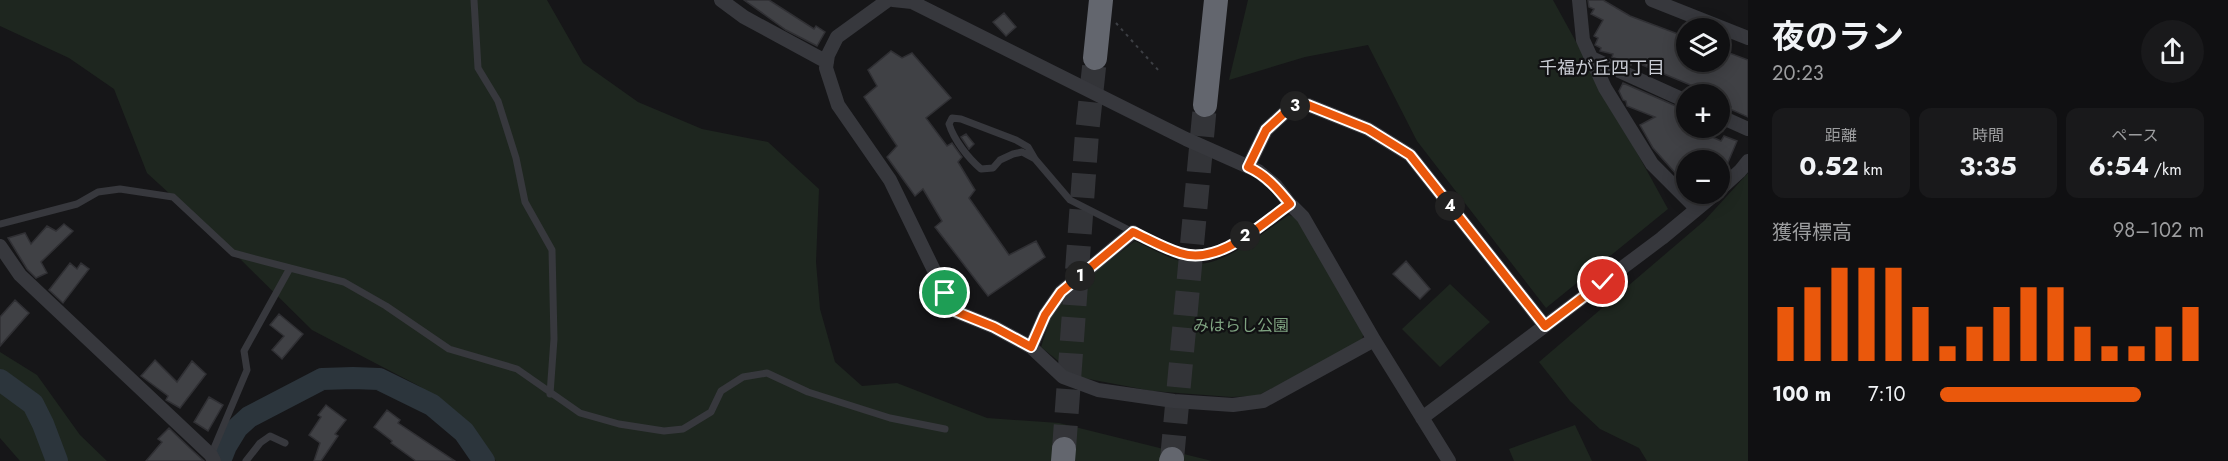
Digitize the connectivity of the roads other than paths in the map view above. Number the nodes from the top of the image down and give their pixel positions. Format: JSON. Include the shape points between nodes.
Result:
{"nodes":[{"id":1,"x":474,"y":0,"type":"edge"},
{"id":2,"x":721,"y":0,"type":"edge"},
{"id":3,"x":888,"y":0,"type":"edge"},
{"id":4,"x":893,"y":0,"type":"edge"},
{"id":5,"x":1204,"y":0,"type":"edge"},
{"id":6,"x":1216,"y":0,"type":"edge"},
{"id":7,"x":1233,"y":0,"type":"edge"},
{"id":8,"x":1579,"y":0,"type":"edge"},
{"id":9,"x":1652,"y":0,"type":"edge"},
{"id":10,"x":1106,"y":8,"type":"edge"},
{"id":11,"x":1748,"y":38,"type":"edge"},
{"id":12,"x":1095,"y":58,"type":"tunnel mouth"},
{"id":13,"x":1591,"y":58,"type":"junction"},
{"id":14,"x":827,"y":62,"type":"junction"},
{"id":15,"x":1676,"y":96,"type":"edge"},
{"id":16,"x":1205,"y":105,"type":"tunnel mouth"},
{"id":17,"x":1730,"y":121,"type":"edge"},
{"id":18,"x":1748,"y":129,"type":"edge"},
{"id":19,"x":1035,"y":159,"type":"junction"},
{"id":20,"x":1748,"y":161,"type":"edge"},
{"id":21,"x":1248,"y":167,"type":"junction"},
{"id":22,"x":1730,"y":180,"type":"edge"},
{"id":23,"x":1290,"y":204,"type":"junction"},
{"id":24,"x":1703,"y":204,"type":"edge"},
{"id":25,"x":1697,"y":209,"type":"junction"},
{"id":26,"x":0,"y":224,"type":"edge"},
{"id":27,"x":1133,"y":232,"type":"junction"},
{"id":28,"x":0,"y":246,"type":"edge"},
{"id":29,"x":290,"y":268,"type":"junction"},
{"id":30,"x":1545,"y":326,"type":"junction"},
{"id":31,"x":1374,"y":340,"type":"junction"},
{"id":32,"x":1031,"y":347,"type":"junction"},
{"id":33,"x":550,"y":394,"type":"junction"},
{"id":34,"x":1422,"y":418,"type":"junction"},
{"id":35,"x":945,"y":429,"type":"dead end"},
{"id":36,"x":285,"y":443,"type":"dead end"},
{"id":37,"x":213,"y":458,"type":"edge"},
{"id":38,"x":246,"y":461,"type":"edge"},
{"id":39,"x":1449,"y":461,"type":"edge"}],
"edges":[{"from":1,"to":33,"type":"lane","via":[[478,68],[498,101],[525,202],[552,250],[554,339]]},
{"from":2,"to":14,"type":"street","via":[[744,17]]},
{"from":3,"to":14,"type":"street","via":[[837,37]]},
{"from":4,"to":21,"type":"street","via":[[912,2]]},
{"from":5,"to":7,"type":"street"},
{"from":6,"to":16,"type":"highway"},
{"from":8,"to":13,"type":"street","via":[[1583,40]]},
{"from":9,"to":11,"type":"street"},
{"from":10,"to":12,"type":"highway"},
{"from":13,"to":15,"type":"street"},
{"from":13,"to":25,"type":"street","via":[[1652,164]]},
{"from":14,"to":32,"type":"street","via":[[838,105],[890,180],[957,312]]},
{"from":17,"to":18,"type":"street"},
{"from":19,"to":19,"type":"lane","via":[[1028,147],[1016,140],[961,119],[952,118],[948,124],[981,169],[993,168],[1000,160],[1022,152]]},
{"from":19,"to":27,"type":"lane","via":[[1070,200]]},
{"from":20,"to":22,"type":"street"},
{"from":21,"to":23,"type":"street","via":[[1276,186]]},
{"from":21,"to":30,"type":"street","via":[[1266,130],[1292,106],[1308,105],[1368,129],[1410,155]]},
{"from":23,"to":27,"type":"lane","via":[[1229,247],[1205,256],[1181,254]]},
{"from":23,"to":31,"type":"street","via":[[1303,217]]},
{"from":24,"to":25,"type":"street"},
{"from":25,"to":30,"type":"street"},
{"from":26,"to":29,"type":"lane","via":[[76,204],[98,192],[120,189],[162,195],[173,197],[233,253]]},
{"from":27,"to":32,"type":"street","via":[[1061,292],[1045,315]]},
{"from":28,"to":37,"type":"street","via":[[20,275]]},
{"from":29,"to":33,"type":"lane","via":[[344,282],[450,349],[517,369]]},
{"from":29,"to":37,"type":"lane","via":[[244,351],[247,370]]},
{"from":30,"to":34,"type":"street"},
{"from":31,"to":32,"type":"street","via":[[1263,401],[1233,405],[1174,402],[1098,390],[1063,377]]},
{"from":31,"to":34,"type":"street"},
{"from":33,"to":35,"type":"lane","via":[[580,413],[664,431],[683,429],[711,412],[721,391],[743,377],[767,373],[808,392],[890,418]]},
{"from":34,"to":39,"type":"street"},
{"from":36,"to":38,"type":"lane","via":[[270,436]]}]}
